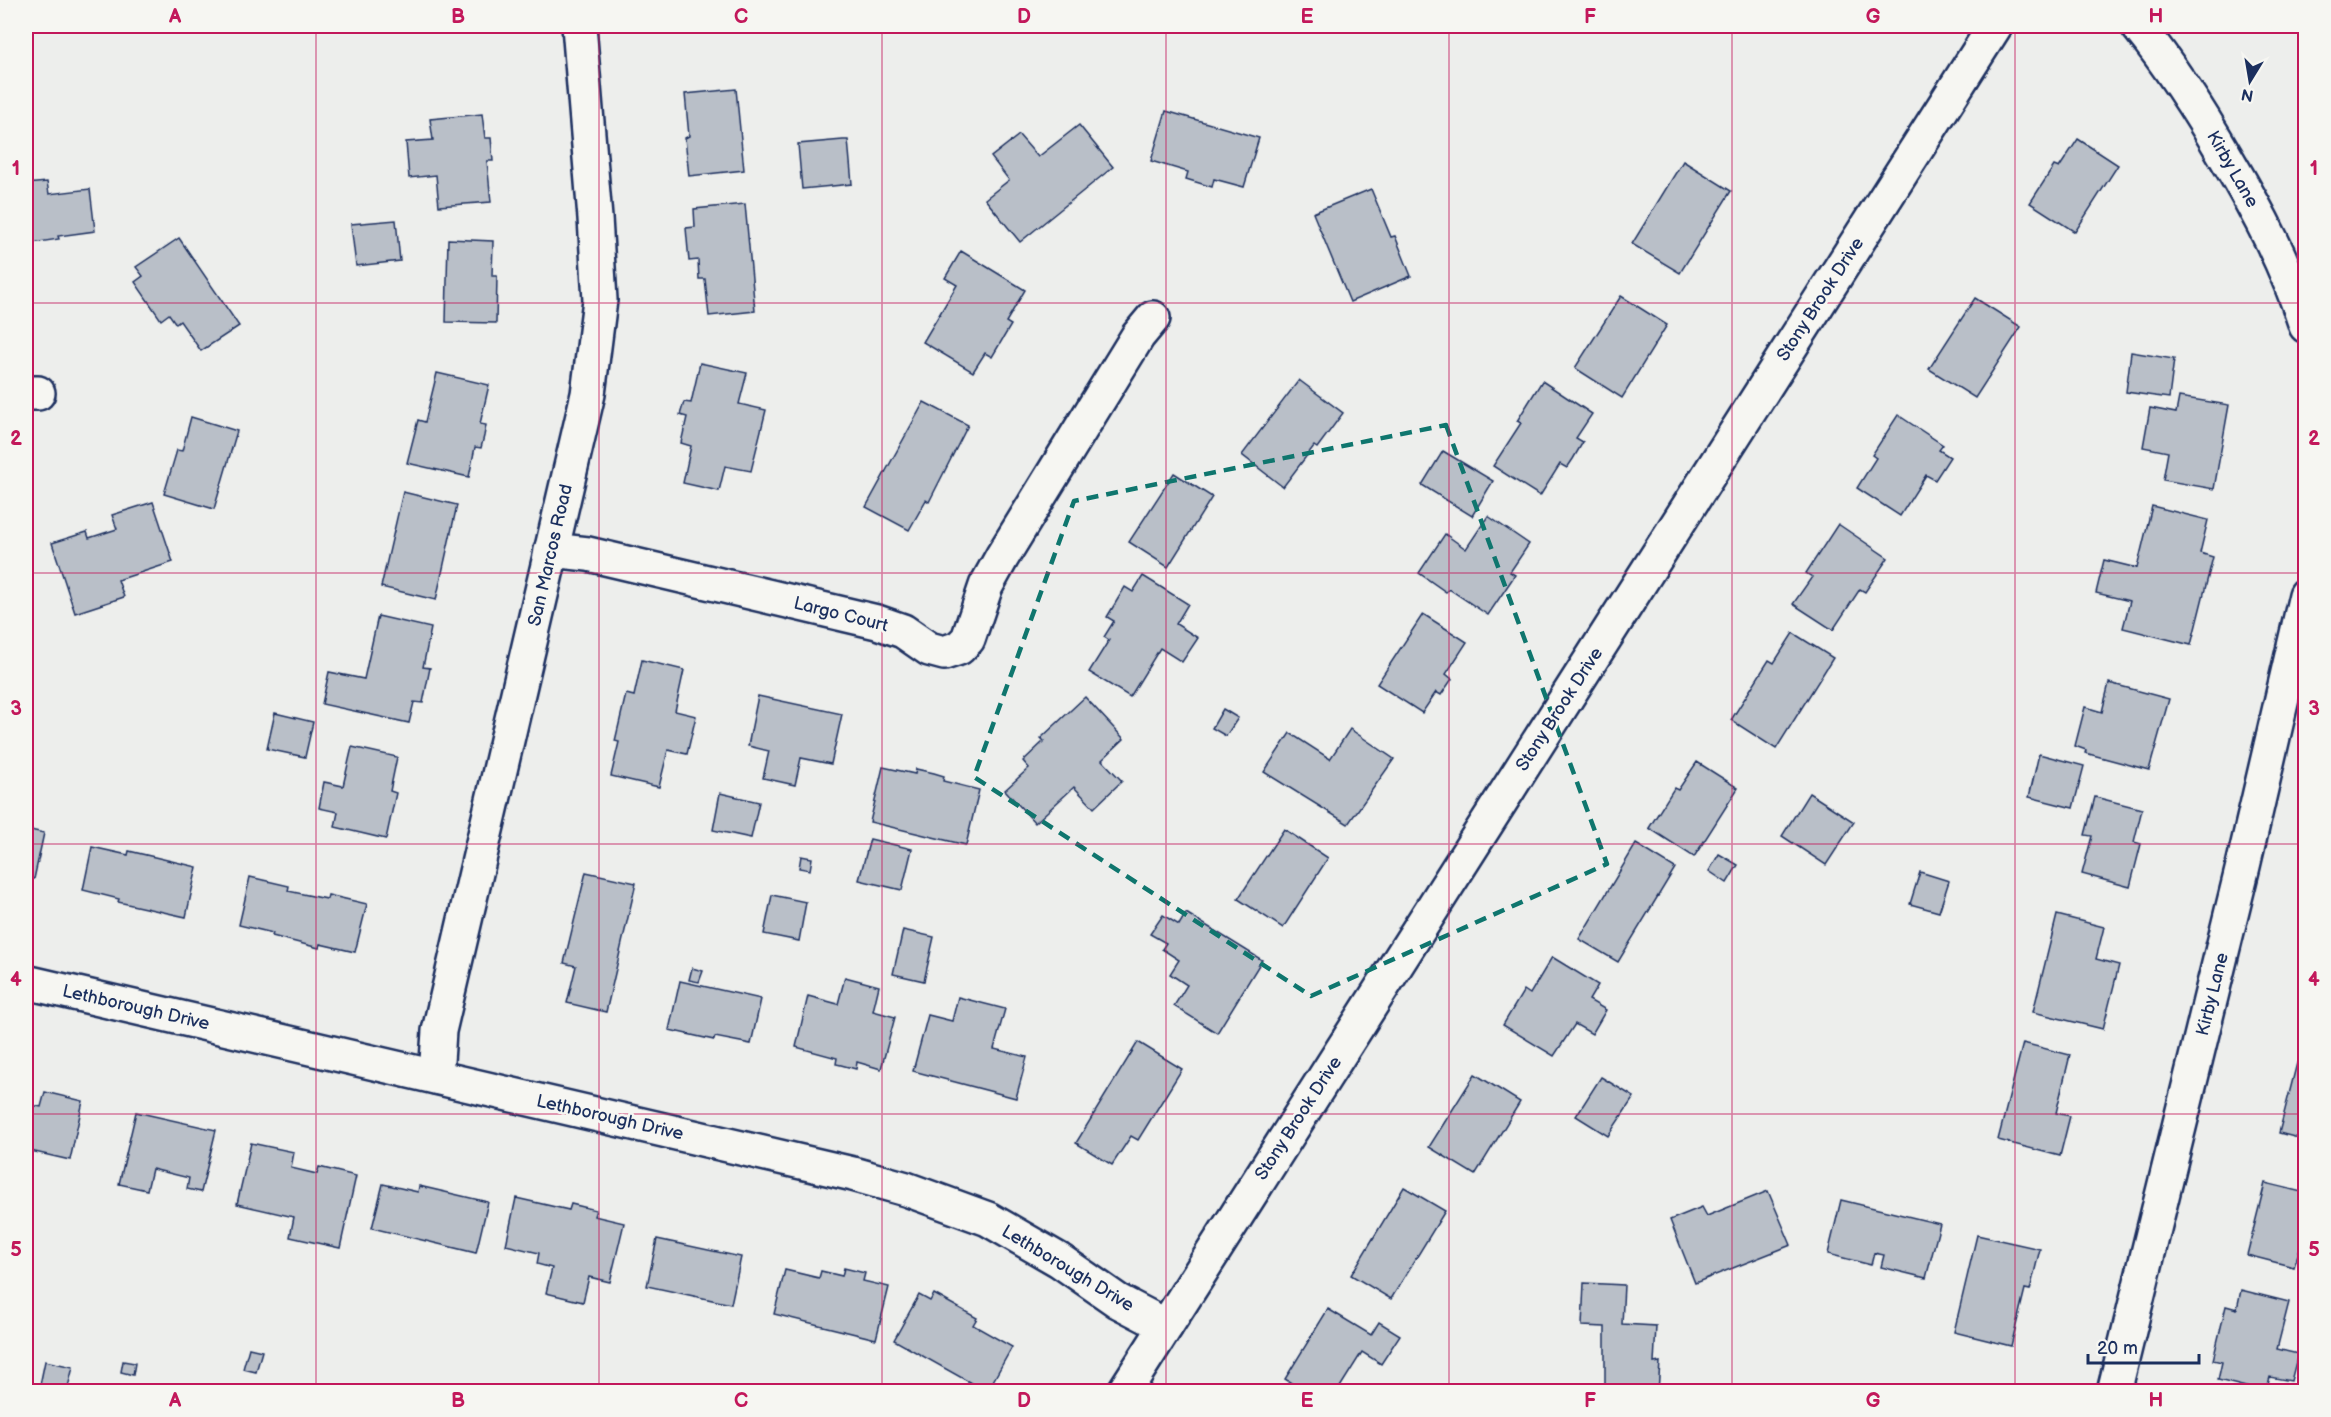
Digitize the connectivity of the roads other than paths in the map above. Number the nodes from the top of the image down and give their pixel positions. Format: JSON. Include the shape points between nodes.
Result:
{"nodes":[{"id":1,"x":579,"y":26,"type":"edge"},
{"id":2,"x":1995,"y":26,"type":"edge"},
{"id":3,"x":2138,"y":26,"type":"edge"},
{"id":4,"x":1153,"y":318,"type":"dead end"},
{"id":5,"x":2306,"y":326,"type":"edge"},
{"id":6,"x":551,"y":550,"type":"junction"},
{"id":7,"x":2306,"y":595,"type":"edge"},
{"id":8,"x":26,"y":982,"type":"edge"},
{"id":9,"x":436,"y":1077,"type":"junction"},
{"id":10,"x":1166,"y":1326,"type":"junction"},
{"id":11,"x":1124,"y":1392,"type":"edge"},
{"id":12,"x":2114,"y":1392,"type":"edge"}],
"edges":[{"from":1,"to":6,"type":"street","name":"San Marcos Road","via":[[600,300],[588,394]]},
{"from":2,"to":10,"type":"street","name":"Stony Brook Drive"},
{"from":3,"to":5,"type":"street","name":"Kirby Lane","via":[[2190,95],[2262,219]]},
{"from":4,"to":6,"type":"street","name":"Largo Court","via":[[1138,336],[1002,556],[986,586],[968,639],[959,648],[944,653],[877,622],[588,554]]},
{"from":6,"to":9,"type":"street","name":"San Marcos Road","via":[[439,1031]]},
{"from":7,"to":12,"type":"street","name":"Kirby Lane"},
{"from":8,"to":9,"type":"street","name":"Lethborough Drive"},
{"from":9,"to":10,"type":"street","name":"Lethborough Drive","via":[[853,1173],[906,1189],[988,1219],[1059,1260],[1118,1301]]},
{"from":10,"to":11,"type":"street","name":"Stony Brook Drive"}]}
